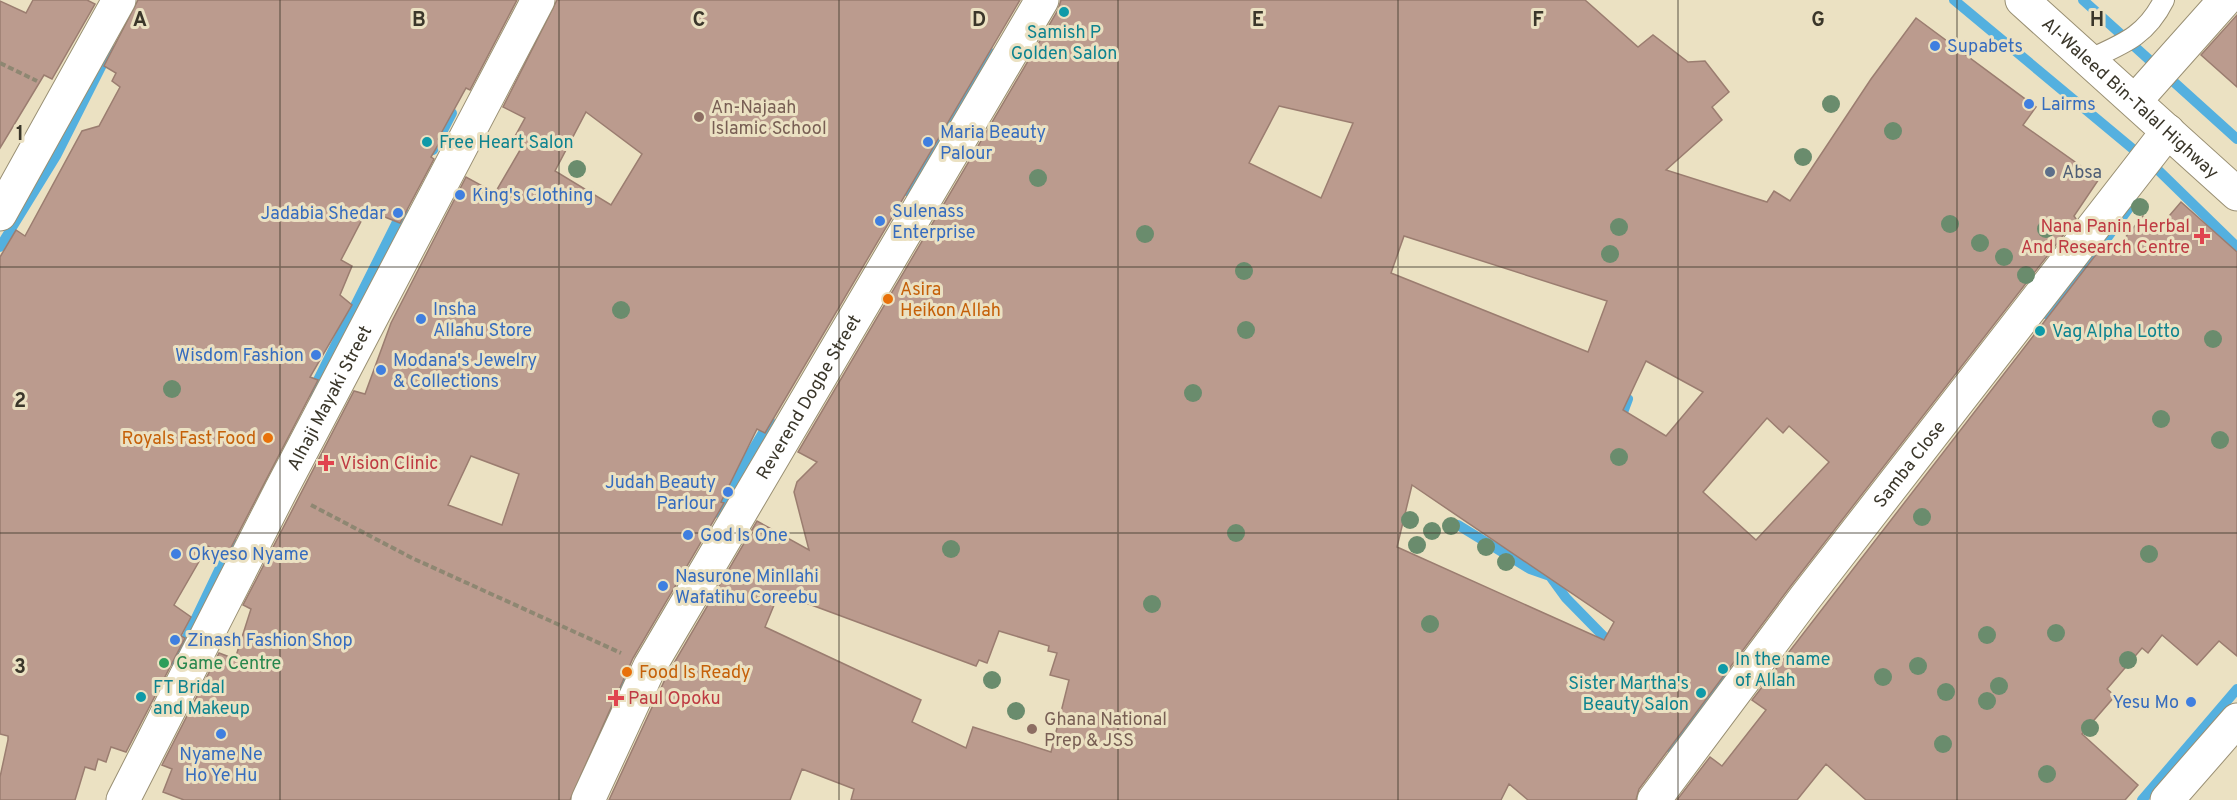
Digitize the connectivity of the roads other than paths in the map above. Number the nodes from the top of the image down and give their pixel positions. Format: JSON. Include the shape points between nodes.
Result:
{"nodes":[{"id":1,"x":119,"y":0,"type":"edge"},
{"id":2,"x":538,"y":0,"type":"edge"},
{"id":3,"x":1042,"y":0,"type":"edge"},
{"id":4,"x":2023,"y":0,"type":"edge"},
{"id":5,"x":2164,"y":0,"type":"edge"},
{"id":6,"x":2224,"y":0,"type":"edge"},
{"id":7,"x":2088,"y":60,"type":"junction"},
{"id":8,"x":2135,"y":101,"type":"junction"},
{"id":9,"x":2168,"y":131,"type":"junction"},
{"id":10,"x":2237,"y":194,"type":"edge"},
{"id":11,"x":0,"y":214,"type":"edge"},
{"id":12,"x":2237,"y":720,"type":"edge"},
{"id":13,"x":123,"y":800,"type":"edge"},
{"id":14,"x":588,"y":800,"type":"edge"},
{"id":15,"x":1654,"y":800,"type":"edge"},
{"id":16,"x":2167,"y":800,"type":"edge"}],
"edges":[{"from":1,"to":11,"type":"street"},
{"from":2,"to":13,"type":"street","name":"Alhaji Mayaki Street","via":[[280,490]]},
{"from":3,"to":14,"type":"street","name":"Reverend Dogbe Street","via":[[650,666]]},
{"from":4,"to":7,"type":"street","name":"Al-Waleed Bin-Talal Highway"},
{"from":5,"to":7,"type":"lane","via":[[2145,30]]},
{"from":6,"to":8,"type":"street"},
{"from":7,"to":8,"type":"street","name":"Al-Waleed Bin-Talal Highway"},
{"from":8,"to":9,"type":"street","name":"Al-Waleed Bin-Talal Highway"},
{"from":9,"to":10,"type":"street","name":"Al-Waleed Bin-Talal Highway"},
{"from":9,"to":15,"type":"street","name":"Samba Close","via":[[1819,580]]},
{"from":12,"to":16,"type":"street"}]}
